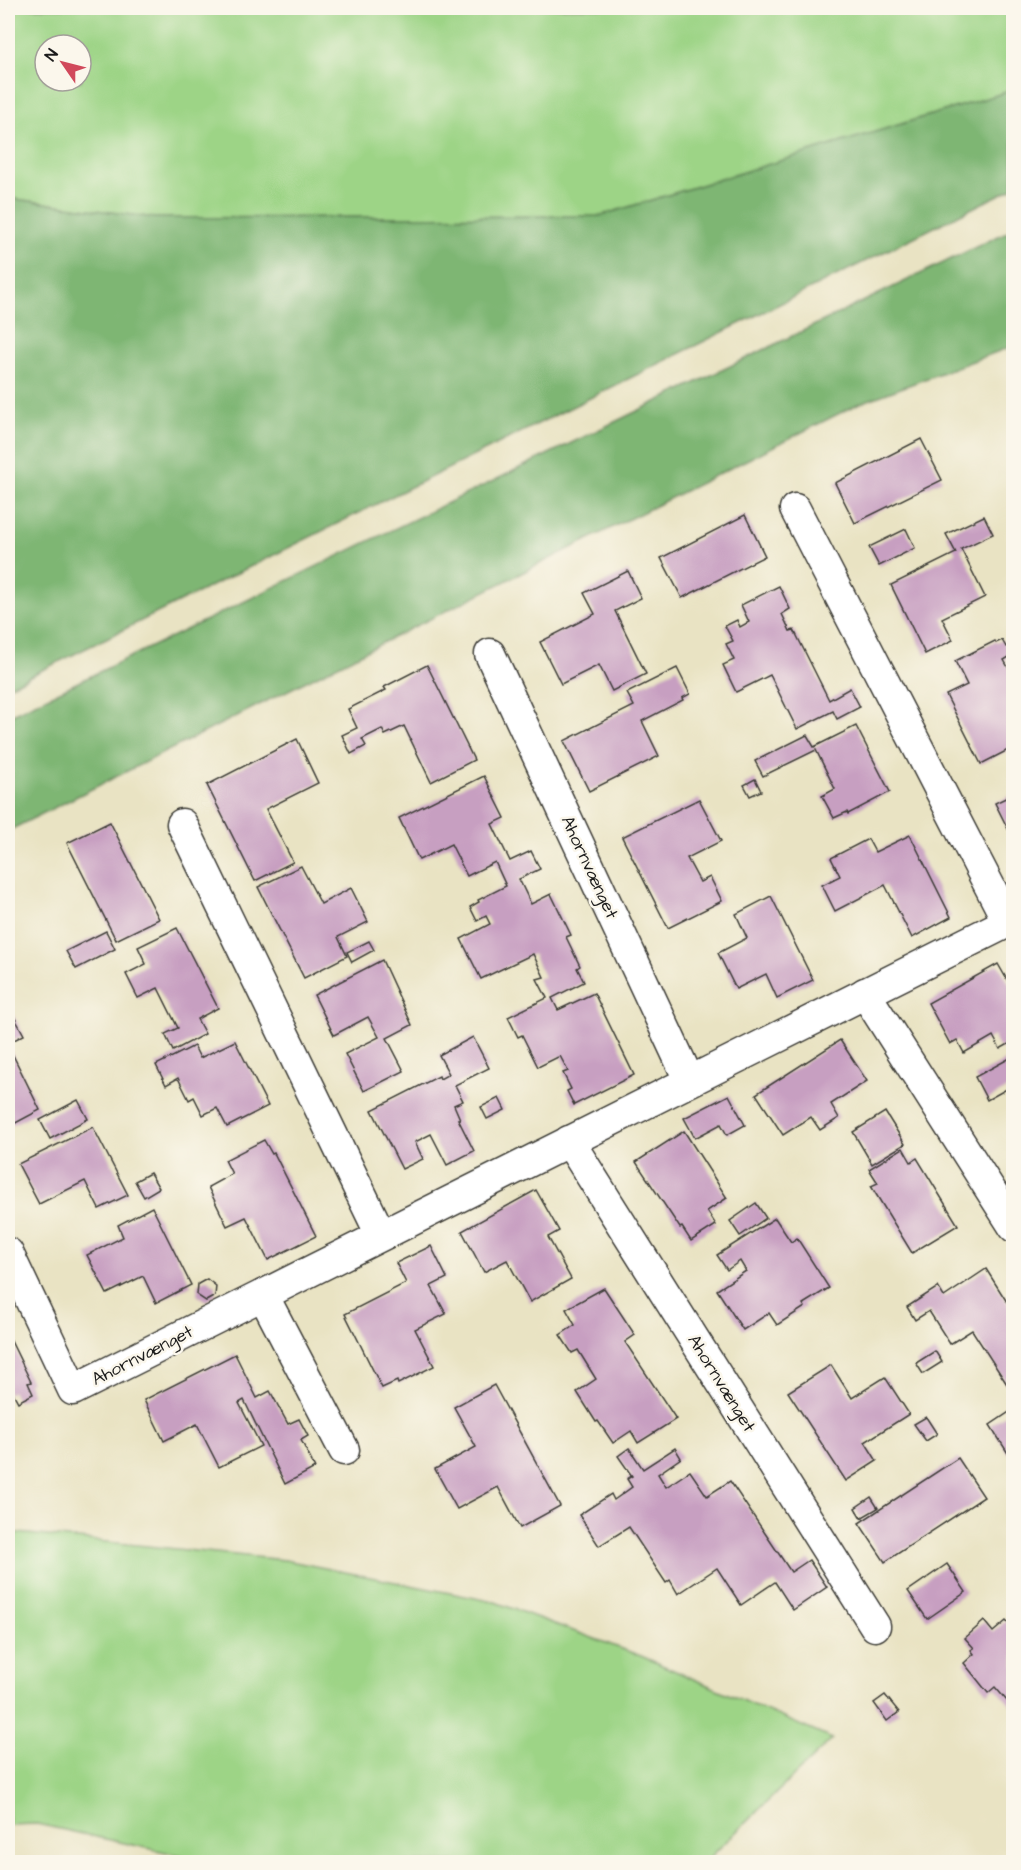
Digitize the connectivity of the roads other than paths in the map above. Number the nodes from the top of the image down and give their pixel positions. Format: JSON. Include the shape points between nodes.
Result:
{"nodes":[{"id":1,"x":795,"y":509,"type":"dead end"},
{"id":2,"x":490,"y":654,"type":"dead end"},
{"id":3,"x":182,"y":824,"type":"dead end"},
{"id":4,"x":1011,"y":920,"type":"edge"},
{"id":5,"x":865,"y":993,"type":"junction"},
{"id":6,"x":689,"y":1080,"type":"junction"},
{"id":7,"x":569,"y":1141,"type":"junction"},
{"id":8,"x":1014,"y":1227,"type":"edge"},
{"id":9,"x":381,"y":1235,"type":"junction"},
{"id":10,"x":11,"y":1267,"type":"edge"},
{"id":11,"x":263,"y":1295,"type":"junction"},
{"id":12,"x":344,"y":1450,"type":"dead end"},
{"id":13,"x":875,"y":1626,"type":"dead end"}],
"edges":[{"from":1,"to":4,"type":"street","name":"Ahornvænget"},
{"from":2,"to":6,"type":"street","name":"Ahornvænget"},
{"from":3,"to":9,"type":"street"},
{"from":4,"to":5,"type":"street","name":"Ahornvænget"},
{"from":5,"to":6,"type":"street","name":"Ahornvænget"},
{"from":5,"to":8,"type":"street"},
{"from":6,"to":7,"type":"street","name":"Ahornvænget"},
{"from":7,"to":9,"type":"street","name":"Ahornvænget"},
{"from":7,"to":13,"type":"street","name":"Ahornvænget"},
{"from":9,"to":11,"type":"street","name":"Ahornvænget"},
{"from":10,"to":11,"type":"street","name":"Ahornvænget","via":[[73,1390]]},
{"from":11,"to":12,"type":"street"}]}
